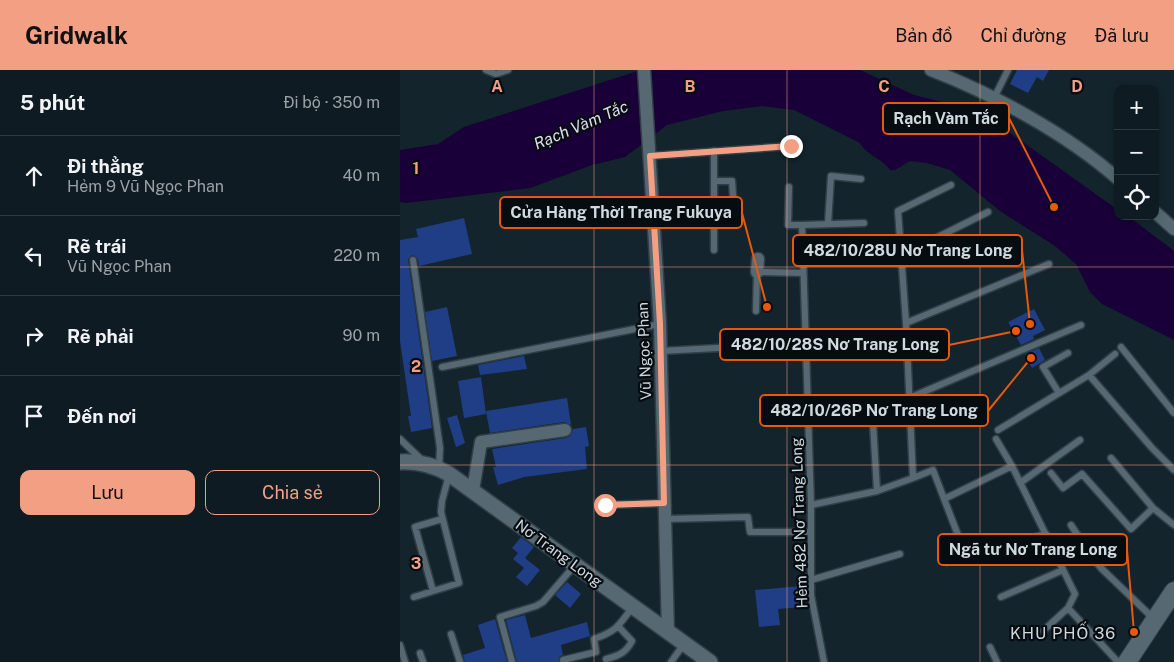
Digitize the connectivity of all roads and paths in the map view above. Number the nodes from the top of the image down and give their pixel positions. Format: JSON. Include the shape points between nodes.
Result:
{"nodes":[{"id":1,"x":486,"y":70,"type":"edge"},
{"id":2,"x":508,"y":70,"type":"edge"},
{"id":3,"x":644,"y":70,"type":"edge"},
{"id":4,"x":931,"y":70,"type":"edge"},
{"id":5,"x":1008,"y":70,"type":"edge"},
{"id":6,"x":994,"y":98,"type":"junction"},
{"id":7,"x":791,"y":146,"type":"dead end"},
{"id":8,"x":649,"y":151,"type":"junction"},
{"id":9,"x":714,"y":152,"type":"junction"},
{"id":10,"x":1114,"y":175,"type":"edge"},
{"id":11,"x":861,"y":179,"type":"dead end"},
{"id":12,"x":714,"y":181,"type":"junction"},
{"id":13,"x":951,"y":185,"type":"dead end"},
{"id":14,"x":789,"y":187,"type":"dead end"},
{"id":15,"x":734,"y":208,"type":"dead end"},
{"id":16,"x":988,"y":212,"type":"dead end"},
{"id":17,"x":1159,"y":216,"type":"edge"},
{"id":18,"x":864,"y":222,"type":"dead end"},
{"id":19,"x":828,"y":224,"type":"junction"},
{"id":20,"x":802,"y":225,"type":"junction"},
{"id":21,"x":1174,"y":229,"type":"edge"},
{"id":22,"x":714,"y":250,"type":"dead end"},
{"id":23,"x":902,"y":255,"type":"junction"},
{"id":24,"x":758,"y":259,"type":"dead end"},
{"id":25,"x":413,"y":260,"type":"dead end"},
{"id":26,"x":1049,"y":264,"type":"dead end"},
{"id":27,"x":757,"y":272,"type":"junction"},
{"id":28,"x":803,"y":273,"type":"junction"},
{"id":29,"x":756,"y":311,"type":"dead end"},
{"id":30,"x":906,"y":323,"type":"junction"},
{"id":31,"x":660,"y":324,"type":"junction"},
{"id":32,"x":1081,"y":325,"type":"dead end"},
{"id":33,"x":776,"y":345,"type":"dead end"},
{"id":34,"x":1121,"y":347,"type":"dead end"},
{"id":35,"x":660,"y":351,"type":"junction"},
{"id":36,"x":1068,"y":353,"type":"dead end"},
{"id":37,"x":1114,"y":354,"type":"dead end"},
{"id":38,"x":442,"y":367,"type":"dead end"},
{"id":39,"x":1089,"y":375,"type":"junction"},
{"id":40,"x":1060,"y":393,"type":"junction"},
{"id":41,"x":909,"y":398,"type":"junction"},
{"id":42,"x":1174,"y":413,"type":"edge"},
{"id":43,"x":873,"y":423,"type":"dead end"},
{"id":44,"x":565,"y":430,"type":"dead end"},
{"id":45,"x":998,"y":430,"type":"dead end"},
{"id":46,"x":400,"y":439,"type":"edge"},
{"id":47,"x":996,"y":439,"type":"dead end"},
{"id":48,"x":1080,"y":440,"type":"dead end"},
{"id":49,"x":1111,"y":458,"type":"dead end"},
{"id":50,"x":400,"y":462,"type":"edge"},
{"id":51,"x":1012,"y":466,"type":"junction"},
{"id":52,"x":438,"y":469,"type":"junction"},
{"id":53,"x":1174,"y":470,"type":"edge"},
{"id":54,"x":1051,"y":472,"type":"dead end"},
{"id":55,"x":913,"y":478,"type":"junction"},
{"id":56,"x":1020,"y":483,"type":"junction"},
{"id":57,"x":473,"y":490,"type":"junction"},
{"id":58,"x":877,"y":491,"type":"junction"},
{"id":59,"x":944,"y":499,"type":"junction"},
{"id":60,"x":664,"y":503,"type":"junction"},
{"id":61,"x":605,"y":505,"type":"dead end"},
{"id":62,"x":811,"y":505,"type":"junction"},
{"id":63,"x":1153,"y":508,"type":"junction"},
{"id":64,"x":442,"y":519,"type":"junction"},
{"id":65,"x":665,"y":519,"type":"junction"},
{"id":66,"x":1174,"y":524,"type":"edge"},
{"id":67,"x":1072,"y":525,"type":"dead end"},
{"id":68,"x":811,"y":532,"type":"junction"},
{"id":69,"x":1046,"y":534,"type":"junction"},
{"id":70,"x":900,"y":554,"type":"dead end"},
{"id":71,"x":966,"y":556,"type":"junction"},
{"id":72,"x":947,"y":562,"type":"dead end"},
{"id":73,"x":575,"y":565,"type":"junction"},
{"id":74,"x":1063,"y":570,"type":"junction"},
{"id":75,"x":811,"y":580,"type":"junction"},
{"id":76,"x":433,"y":591,"type":"junction"},
{"id":77,"x":1174,"y":592,"type":"edge"},
{"id":78,"x":414,"y":597,"type":"dead end"},
{"id":79,"x":1001,"y":597,"type":"dead end"},
{"id":80,"x":633,"y":606,"type":"junction"},
{"id":81,"x":1068,"y":608,"type":"junction"},
{"id":82,"x":1155,"y":620,"type":"junction"},
{"id":83,"x":618,"y":626,"type":"junction"},
{"id":84,"x":1043,"y":631,"type":"dead end"},
{"id":85,"x":668,"y":632,"type":"junction"},
{"id":86,"x":451,"y":634,"type":"dead end"},
{"id":87,"x":684,"y":644,"type":"junction"},
{"id":88,"x":400,"y":645,"type":"edge"},
{"id":89,"x":990,"y":647,"type":"dead end"},
{"id":90,"x":420,"y":653,"type":"dead end"},
{"id":91,"x":606,"y":659,"type":"dead end"},
{"id":92,"x":1133,"y":659,"type":"edge"},
{"id":93,"x":563,"y":660,"type":"dead end"},
{"id":94,"x":405,"y":662,"type":"edge"},
{"id":95,"x":423,"y":662,"type":"edge"},
{"id":96,"x":460,"y":662,"type":"edge"},
{"id":97,"x":512,"y":662,"type":"edge"},
{"id":98,"x":671,"y":662,"type":"edge"},
{"id":99,"x":710,"y":662,"type":"edge"},
{"id":100,"x":824,"y":662,"type":"edge"},
{"id":101,"x":996,"y":662,"type":"edge"},
{"id":102,"x":1118,"y":662,"type":"edge"}],
"edges":[{"from":1,"to":2,"type":"lane","via":[[496,74]]},
{"from":3,"to":8,"type":"street","name":"Vũ Ngọc Phan"},
{"from":4,"to":6,"type":"street"},
{"from":5,"to":6,"type":"lane"},
{"from":6,"to":10,"type":"street","via":[[1061,137]]},
{"from":7,"to":9,"type":"lane"},
{"from":8,"to":9,"type":"lane"},
{"from":8,"to":31,"type":"street","name":"Vũ Ngọc Phan"},
{"from":9,"to":12,"type":"lane"},
{"from":11,"to":19,"type":"lane","via":[[831,176]]},
{"from":12,"to":15,"type":"lane","via":[[732,181]]},
{"from":12,"to":22,"type":"lane"},
{"from":13,"to":23,"type":"lane","via":[[898,211]]},
{"from":14,"to":20,"type":"lane","via":[[788,226]]},
{"from":16,"to":23,"type":"lane"},
{"from":17,"to":21,"type":"street"},
{"from":18,"to":19,"type":"lane"},
{"from":19,"to":20,"type":"lane"},
{"from":20,"to":28,"type":"lane","name":"Hẻm 482 Nơ Trang Long"},
{"from":23,"to":30,"type":"lane"},
{"from":24,"to":27,"type":"street"},
{"from":25,"to":52,"type":"lane","via":[[440,448]]},
{"from":26,"to":30,"type":"lane"},
{"from":27,"to":28,"type":"lane"},
{"from":27,"to":29,"type":"lane"},
{"from":28,"to":62,"type":"lane","name":"Hẻm 482 Nơ Trang Long"},
{"from":30,"to":41,"type":"lane"},
{"from":31,"to":35,"type":"street","name":"Vũ Ngọc Phan"},
{"from":31,"to":38,"type":"lane"},
{"from":32,"to":41,"type":"lane"},
{"from":33,"to":35,"type":"lane"},
{"from":34,"to":42,"type":"lane"},
{"from":35,"to":60,"type":"street","name":"Vũ Ngọc Phan"},
{"from":36,"to":40,"type":"lane","via":[[1043,367]]},
{"from":37,"to":39,"type":"lane"},
{"from":39,"to":40,"type":"lane"},
{"from":39,"to":53,"type":"lane"},
{"from":40,"to":45,"type":"lane"},
{"from":41,"to":55,"type":"lane"},
{"from":43,"to":58,"type":"lane"},
{"from":44,"to":57,"type":"street","via":[[481,442]]},
{"from":46,"to":52,"type":"lane"},
{"from":47,"to":51,"type":"lane"},
{"from":48,"to":56,"type":"lane"},
{"from":49,"to":63,"type":"lane"},
{"from":50,"to":52,"type":"street"},
{"from":51,"to":56,"type":"lane"},
{"from":51,"to":59,"type":"lane"},
{"from":52,"to":57,"type":"street","name":"Nơ Trang Long"},
{"from":52,"to":64,"type":"lane"},
{"from":54,"to":63,"type":"lane","via":[[1063,488],[1082,474],[1131,530]]},
{"from":55,"to":58,"type":"lane"},
{"from":55,"to":59,"type":"lane","via":[[933,470]]},
{"from":56,"to":69,"type":"lane"},
{"from":57,"to":73,"type":"street","name":"Nơ Trang Long"},
{"from":58,"to":62,"type":"lane"},
{"from":59,"to":71,"type":"lane"},
{"from":60,"to":61,"type":"lane"},
{"from":60,"to":65,"type":"street","name":"Vũ Ngọc Phan"},
{"from":62,"to":68,"type":"lane","name":"Hẻm 482 Nơ Trang Long"},
{"from":63,"to":66,"type":"lane"},
{"from":64,"to":76,"type":"lane","via":[[458,583]]},
{"from":64,"to":76,"type":"lane","via":[[415,527]]},
{"from":65,"to":68,"type":"lane","via":[[748,517],[750,532]]},
{"from":65,"to":85,"type":"street","name":"Vũ Ngọc Phan"},
{"from":67,"to":82,"type":"lane","via":[[1102,569]]},
{"from":68,"to":75,"type":"lane","name":"Hẻm 482 Nơ Trang Long"},
{"from":69,"to":71,"type":"lane"},
{"from":69,"to":74,"type":"lane"},
{"from":70,"to":75,"type":"lane"},
{"from":71,"to":72,"type":"lane"},
{"from":73,"to":80,"type":"street","name":"Nơ Trang Long"},
{"from":73,"to":97,"type":"lane","via":[[543,602],[500,617]]},
{"from":74,"to":79,"type":"lane"},
{"from":74,"to":81,"type":"lane","via":[[1075,594]]},
{"from":75,"to":100,"type":"lane","name":"Hẻm 482 Nơ Trang Long"},
{"from":76,"to":78,"type":"lane"},
{"from":77,"to":82,"type":"main road"},
{"from":80,"to":83,"type":"lane"},
{"from":80,"to":85,"type":"street","name":"Nơ Trang Long"},
{"from":81,"to":84,"type":"lane"},
{"from":81,"to":102,"type":"lane"},
{"from":82,"to":92,"type":"main road"},
{"from":83,"to":91,"type":"lane","via":[[632,641],[619,656]]},
{"from":83,"to":93,"type":"lane","via":[[610,634],[594,639],[596,652]]},
{"from":85,"to":87,"type":"street","name":"Nơ Trang Long"},
{"from":86,"to":96,"type":"lane"},
{"from":87,"to":98,"type":"lane"},
{"from":87,"to":99,"type":"street","name":"Nơ Trang Long"},
{"from":88,"to":94,"type":"lane"},
{"from":89,"to":101,"type":"lane"},
{"from":90,"to":95,"type":"lane"}]}
